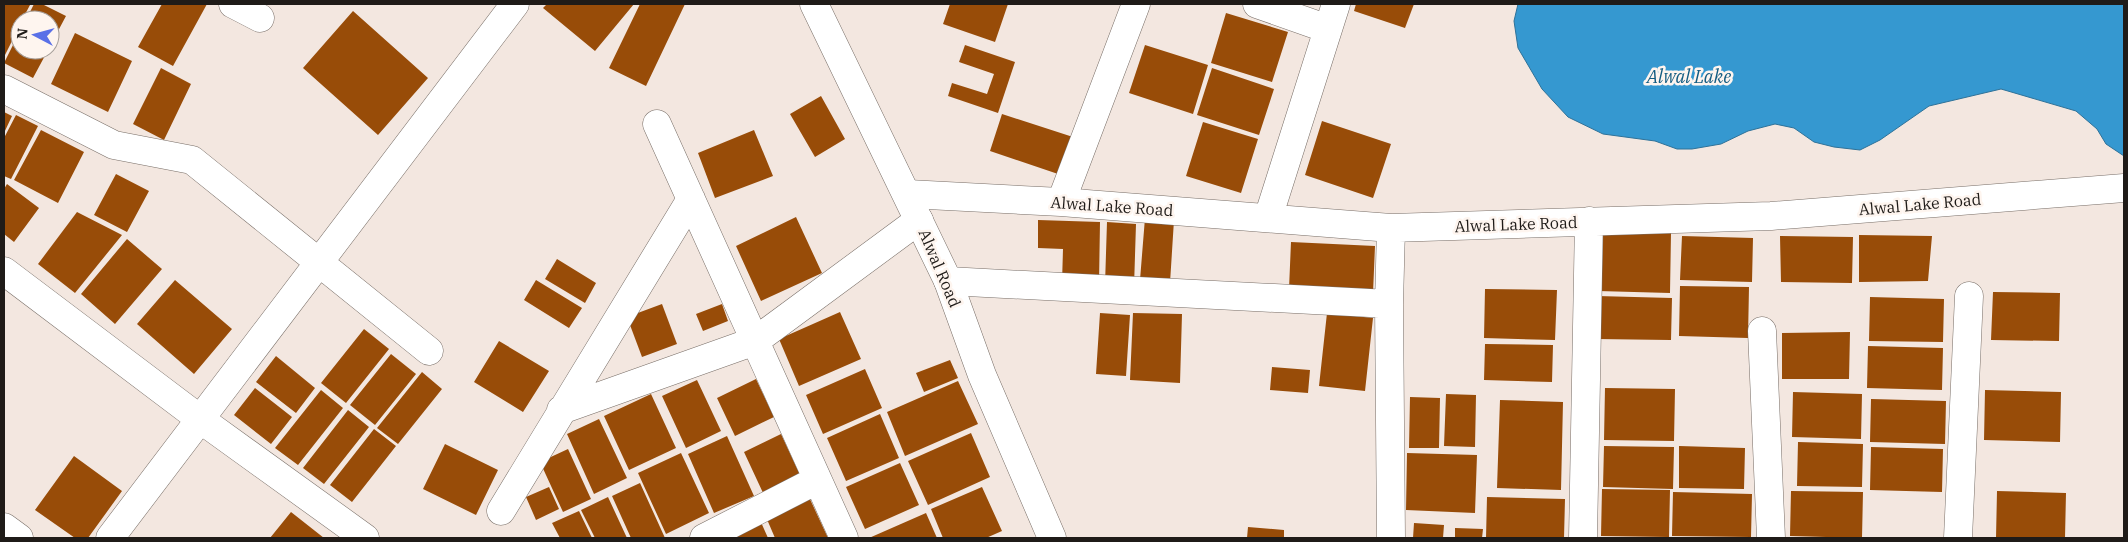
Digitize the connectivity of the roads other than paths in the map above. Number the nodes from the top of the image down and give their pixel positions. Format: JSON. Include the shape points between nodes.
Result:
{"nodes":[{"id":1,"x":233,"y":4,"type":"edge"},
{"id":2,"x":515,"y":4,"type":"edge"},
{"id":3,"x":814,"y":4,"type":"edge"},
{"id":4,"x":1136,"y":4,"type":"edge"},
{"id":5,"x":1257,"y":4,"type":"edge"},
{"id":6,"x":1332,"y":16,"type":"edge"},
{"id":7,"x":260,"y":18,"type":"dead end"},
{"id":8,"x":4,"y":89,"type":"edge"},
{"id":9,"x":657,"y":124,"type":"dead end"},
{"id":10,"x":2124,"y":188,"type":"edge"},
{"id":11,"x":908,"y":194,"type":"junction"},
{"id":12,"x":691,"y":199,"type":"junction"},
{"id":13,"x":1061,"y":202,"type":"junction"},
{"id":14,"x":1268,"y":218,"type":"junction"},
{"id":15,"x":919,"y":220,"type":"junction"},
{"id":16,"x":1589,"y":221,"type":"junction"},
{"id":17,"x":1390,"y":228,"type":"junction"},
{"id":18,"x":319,"y":262,"type":"junction"},
{"id":19,"x":4,"y":271,"type":"edge"},
{"id":20,"x":948,"y":281,"type":"junction"},
{"id":21,"x":1969,"y":296,"type":"dead end"},
{"id":22,"x":1389,"y":304,"type":"junction"},
{"id":23,"x":1762,"y":332,"type":"dead end"},
{"id":24,"x":755,"y":341,"type":"junction"},
{"id":25,"x":429,"y":351,"type":"dead end"},
{"id":26,"x":561,"y":410,"type":"junction"},
{"id":27,"x":200,"y":419,"type":"junction"},
{"id":28,"x":817,"y":480,"type":"junction"},
{"id":29,"x":501,"y":511,"type":"dead end"},
{"id":30,"x":4,"y":527,"type":"edge"},
{"id":31,"x":19,"y":538,"type":"edge"},
{"id":32,"x":110,"y":538,"type":"edge"},
{"id":33,"x":365,"y":538,"type":"edge"},
{"id":34,"x":704,"y":538,"type":"edge"},
{"id":35,"x":844,"y":538,"type":"edge"},
{"id":36,"x":1052,"y":538,"type":"edge"},
{"id":37,"x":1391,"y":538,"type":"edge"},
{"id":38,"x":1584,"y":538,"type":"edge"},
{"id":39,"x":1771,"y":538,"type":"edge"},
{"id":40,"x":1958,"y":538,"type":"edge"}],
"edges":[{"from":1,"to":7,"type":"street"},
{"from":2,"to":18,"type":"street"},
{"from":3,"to":11,"type":"street","name":"Alwal Road"},
{"from":4,"to":13,"type":"street"},
{"from":5,"to":6,"type":"street"},
{"from":6,"to":14,"type":"street"},
{"from":8,"to":18,"type":"street","via":[[114,145],[192,160]]},
{"from":9,"to":12,"type":"street"},
{"from":10,"to":16,"type":"street","name":"Alwal Lake Road","via":[[1771,216]]},
{"from":11,"to":13,"type":"street","name":"Alwal Lake Road"},
{"from":11,"to":15,"type":"street","name":"Alwal Road"},
{"from":12,"to":24,"type":"street"},
{"from":12,"to":26,"type":"street"},
{"from":13,"to":14,"type":"street","name":"Alwal Lake Road"},
{"from":14,"to":17,"type":"street","name":"Alwal Lake Road"},
{"from":15,"to":20,"type":"street","name":"Alwal Road"},
{"from":15,"to":24,"type":"street"},
{"from":16,"to":17,"type":"street","name":"Alwal Lake Road"},
{"from":16,"to":38,"type":"street"},
{"from":17,"to":22,"type":"street"},
{"from":18,"to":25,"type":"street"},
{"from":18,"to":27,"type":"street"},
{"from":19,"to":27,"type":"street"},
{"from":20,"to":22,"type":"street"},
{"from":20,"to":36,"type":"street","name":"Alwal Road","via":[[982,375]]},
{"from":21,"to":40,"type":"street"},
{"from":22,"to":37,"type":"street"},
{"from":23,"to":39,"type":"street"},
{"from":24,"to":26,"type":"street"},
{"from":24,"to":28,"type":"street"},
{"from":26,"to":29,"type":"street"},
{"from":27,"to":32,"type":"street"},
{"from":27,"to":33,"type":"street"},
{"from":28,"to":34,"type":"street"},
{"from":28,"to":35,"type":"street"},
{"from":30,"to":31,"type":"street"}]}
